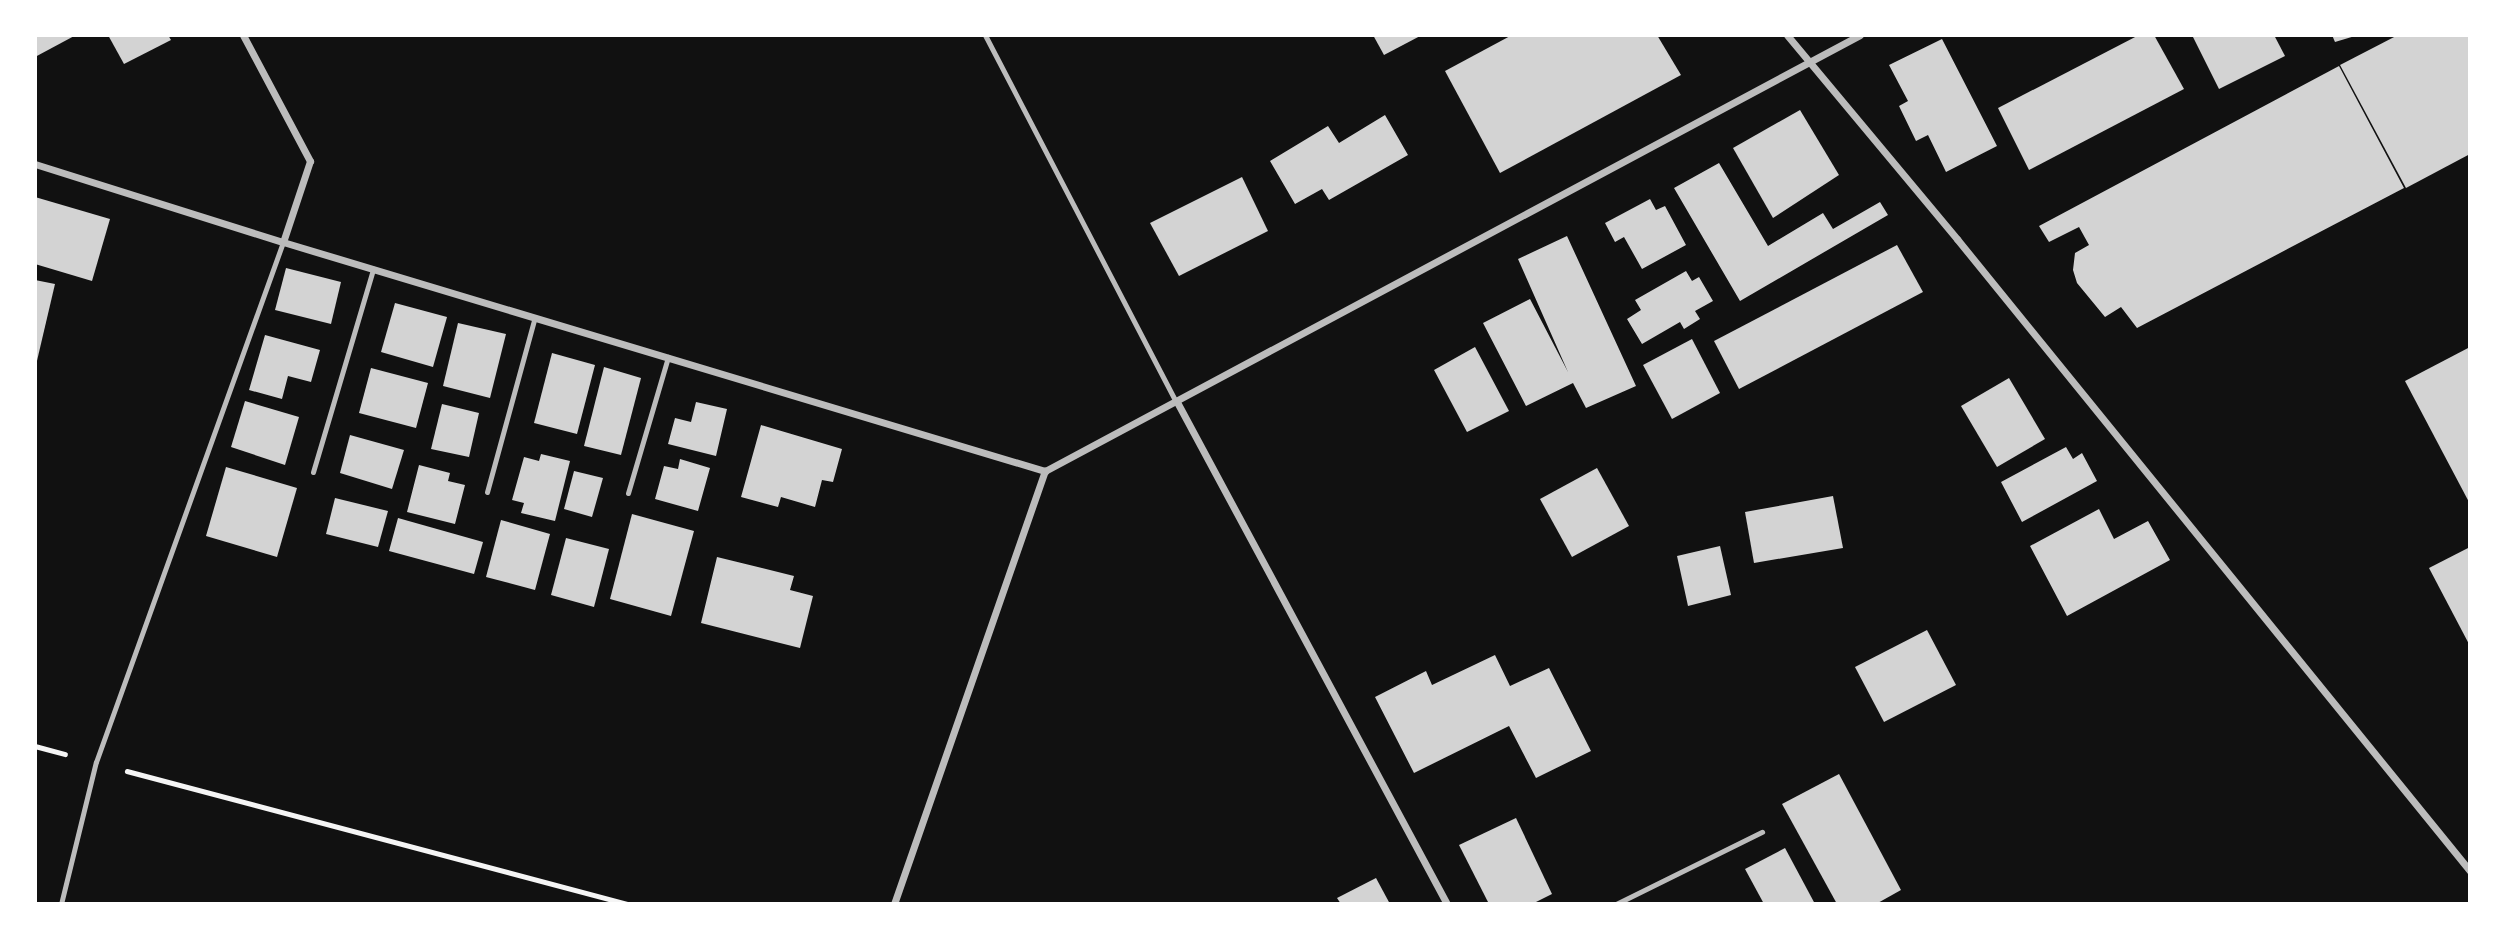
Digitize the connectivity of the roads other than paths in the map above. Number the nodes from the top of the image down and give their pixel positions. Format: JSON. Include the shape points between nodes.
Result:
{"nodes":[{"id":1,"x":243,"y":35,"type":"edge"},
{"id":2,"x":985,"y":35,"type":"edge"},
{"id":3,"x":1787,"y":35,"type":"edge"},
{"id":4,"x":1860,"y":35,"type":"edge"},
{"id":5,"x":1809,"y":61,"type":"junction"},
{"id":6,"x":35,"y":164,"type":"edge"},
{"id":7,"x":283,"y":242,"type":"junction"},
{"id":8,"x":373,"y":269,"type":"junction"},
{"id":9,"x":536,"y":317,"type":"junction"},
{"id":10,"x":668,"y":357,"type":"junction"},
{"id":11,"x":1177,"y":402,"type":"junction"},
{"id":12,"x":1045,"y":471,"type":"junction"},
{"id":13,"x":313,"y":472,"type":"dead end"},
{"id":14,"x":487,"y":492,"type":"dead end"},
{"id":15,"x":628,"y":494,"type":"dead end"},
{"id":16,"x":1762,"y":832,"type":"dead end"},
{"id":17,"x":2470,"y":871,"type":"edge"},
{"id":18,"x":61,"y":904,"type":"edge"},
{"id":19,"x":894,"y":904,"type":"edge"},
{"id":20,"x":1447,"y":904,"type":"edge"},
{"id":21,"x":1616,"y":904,"type":"edge"}],
"edges":[{"from":1,"to":7,"type":"street","via":[[310,161]]},
{"from":2,"to":11,"type":"lane"},
{"from":3,"to":5,"type":"street"},
{"from":4,"to":5,"type":"street"},
{"from":5,"to":11,"type":"street"},
{"from":5,"to":17,"type":"street"},
{"from":6,"to":7,"type":"street"},
{"from":7,"to":8,"type":"street"},
{"from":7,"to":18,"type":"lane","via":[[96,762]]},
{"from":8,"to":9,"type":"street"},
{"from":8,"to":13,"type":"lane"},
{"from":9,"to":10,"type":"street"},
{"from":9,"to":14,"type":"lane"},
{"from":10,"to":12,"type":"street"},
{"from":10,"to":15,"type":"lane"},
{"from":11,"to":12,"type":"street"},
{"from":11,"to":20,"type":"street"},
{"from":12,"to":19,"type":"street"},
{"from":16,"to":21,"type":"lane"}]}
